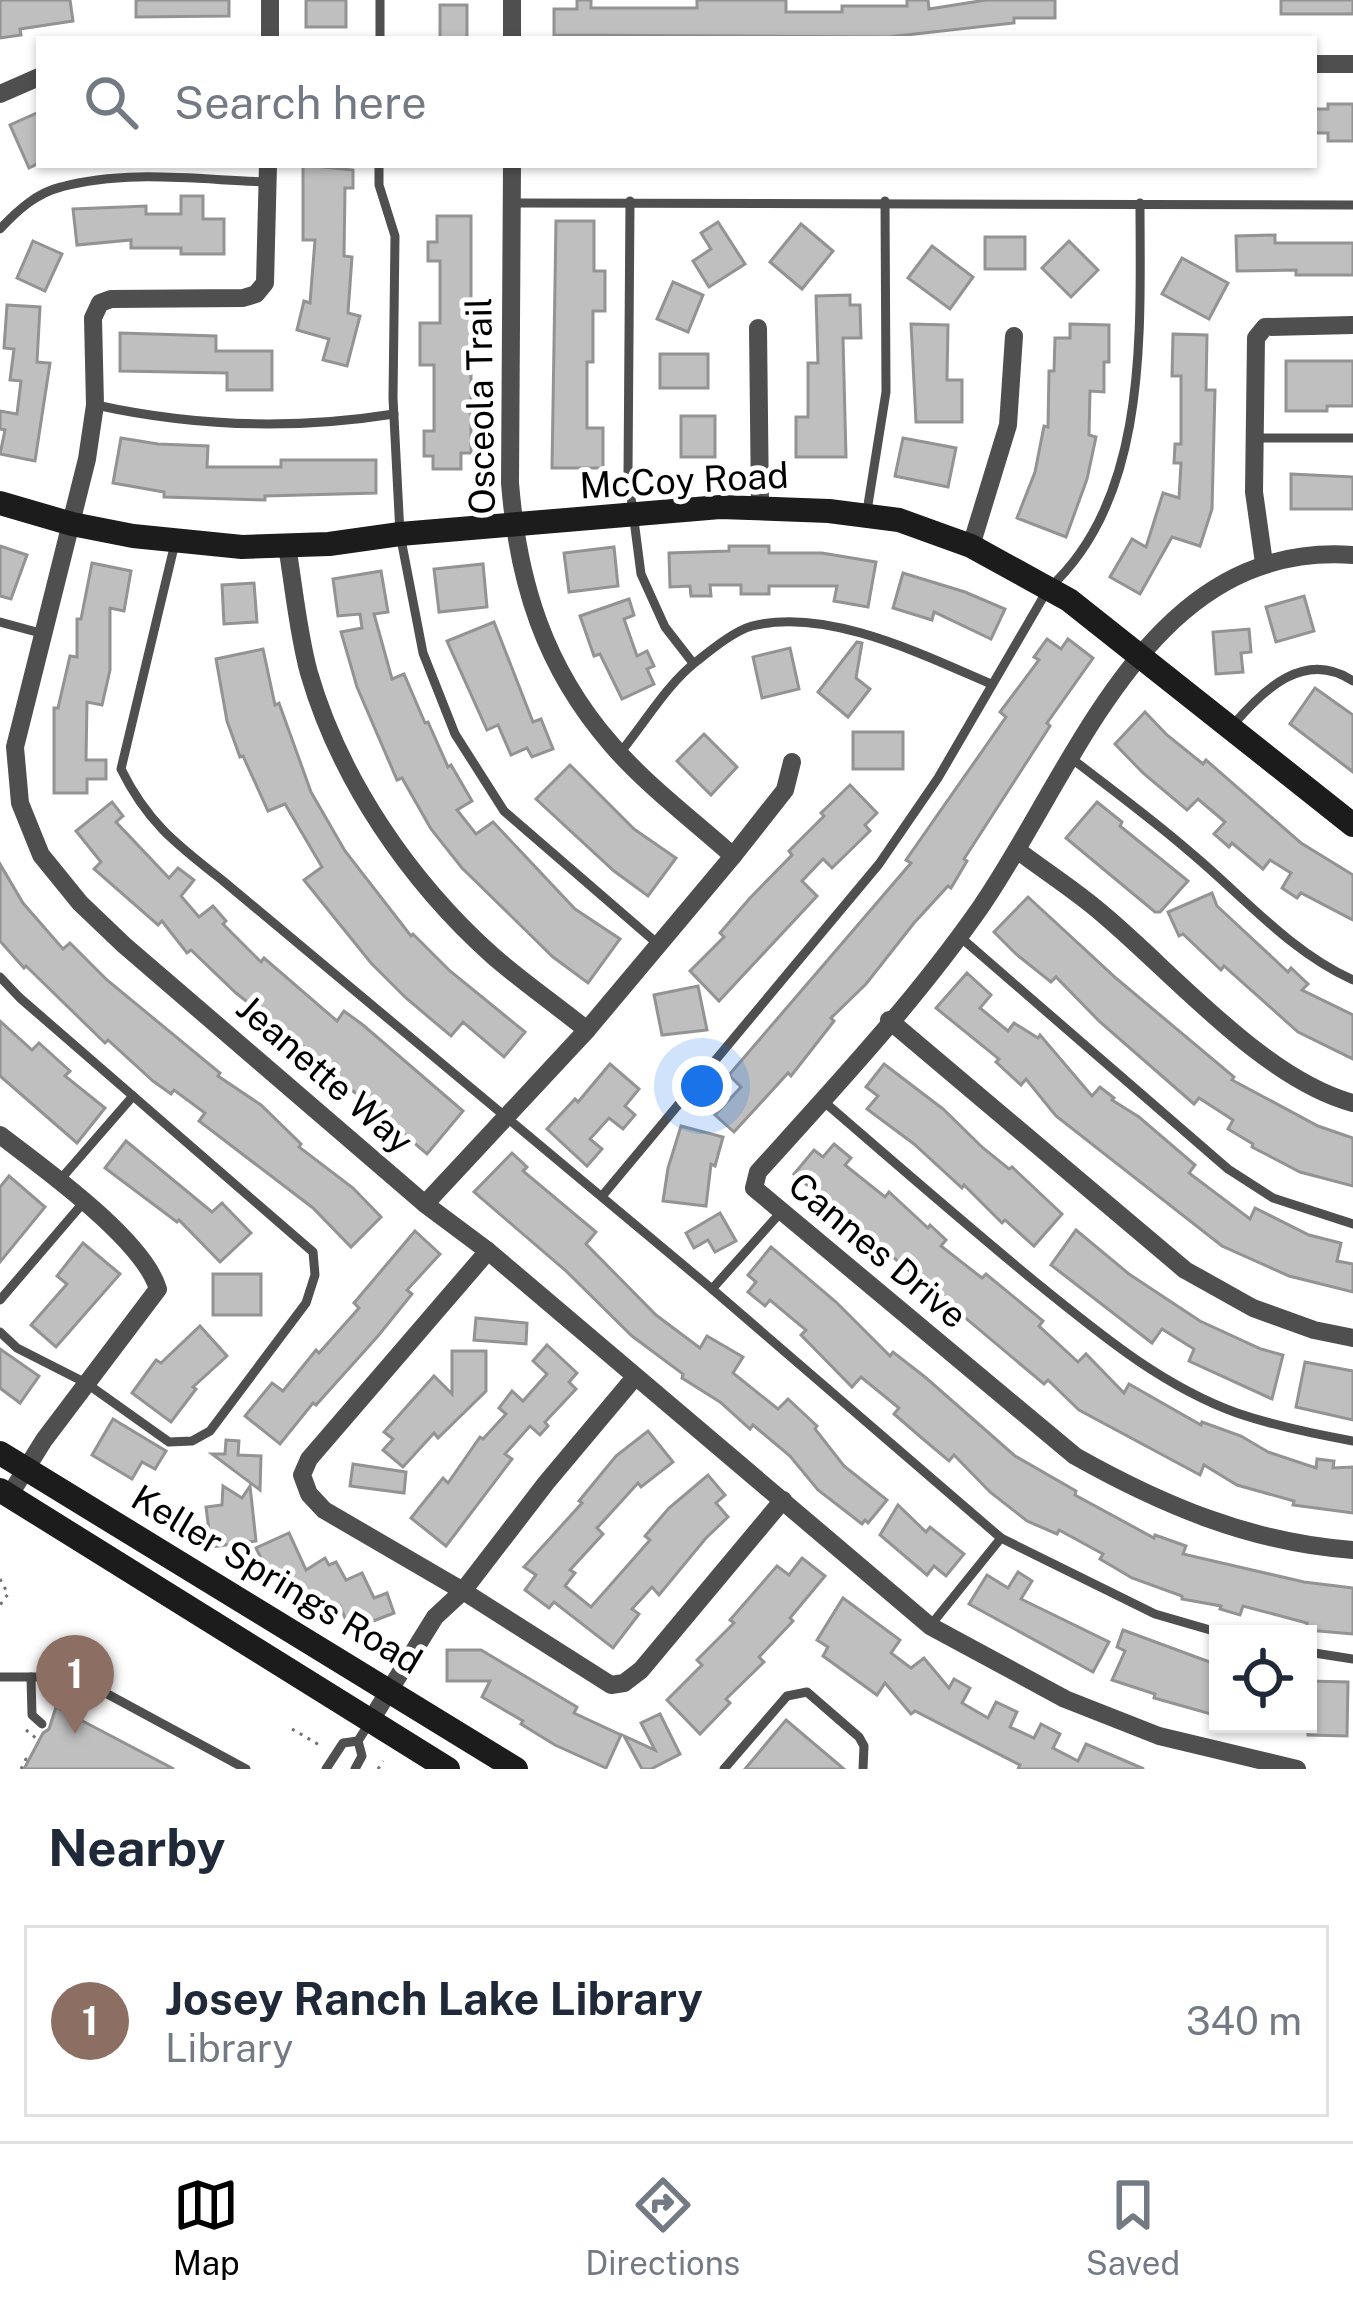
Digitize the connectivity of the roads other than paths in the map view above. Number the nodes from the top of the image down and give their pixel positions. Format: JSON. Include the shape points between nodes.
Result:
{"nodes":[{"id":1,"x":270,"y":0,"type":"edge"},
{"id":2,"x":380,"y":0,"type":"edge"},
{"id":3,"x":512,"y":0,"type":"edge"},
{"id":4,"x":270,"y":36,"type":"edge"},
{"id":5,"x":380,"y":36,"type":"edge"},
{"id":6,"x":512,"y":36,"type":"edge"},
{"id":7,"x":1317,"y":64,"type":"edge"},
{"id":8,"x":1353,"y":64,"type":"edge"},
{"id":9,"x":36,"y":78,"type":"edge"},
{"id":10,"x":0,"y":94,"type":"edge"},
{"id":11,"x":379,"y":168,"type":"edge"},
{"id":12,"x":512,"y":168,"type":"edge"},
{"id":13,"x":268,"y":173,"type":"edge"},
{"id":14,"x":630,"y":201,"type":"junction"},
{"id":15,"x":885,"y":201,"type":"junction"},
{"id":16,"x":512,"y":203,"type":"junction"},
{"id":17,"x":1140,"y":203,"type":"junction"},
{"id":18,"x":1353,"y":205,"type":"edge"},
{"id":19,"x":0,"y":229,"type":"edge"},
{"id":20,"x":1353,"y":325,"type":"edge"},
{"id":21,"x":758,"y":328,"type":"dead end"},
{"id":22,"x":1014,"y":336,"type":"dead end"},
{"id":23,"x":94,"y":405,"type":"junction"},
{"id":24,"x":394,"y":414,"type":"junction"},
{"id":25,"x":1254,"y":438,"type":"junction"},
{"id":26,"x":1353,"y":438,"type":"edge"},
{"id":27,"x":0,"y":503,"type":"edge"},
{"id":28,"x":760,"y":506,"type":"junction"},
{"id":29,"x":634,"y":516,"type":"junction"},
{"id":30,"x":866,"y":516,"type":"junction"},
{"id":31,"x":72,"y":524,"type":"junction"},
{"id":32,"x":514,"y":525,"type":"junction"},
{"id":33,"x":400,"y":534,"type":"junction"},
{"id":34,"x":176,"y":543,"type":"junction"},
{"id":35,"x":971,"y":546,"type":"junction"},
{"id":36,"x":287,"y":547,"type":"junction"},
{"id":37,"x":1353,"y":555,"type":"edge"},
{"id":38,"x":1264,"y":563,"type":"junction"},
{"id":39,"x":1048,"y":590,"type":"junction"},
{"id":40,"x":0,"y":622,"type":"edge"},
{"id":41,"x":44,"y":634,"type":"junction"},
{"id":42,"x":1138,"y":654,"type":"junction"},
{"id":43,"x":693,"y":663,"type":"junction"},
{"id":44,"x":1353,"y":682,"type":"edge"},
{"id":45,"x":992,"y":684,"type":"junction"},
{"id":46,"x":1229,"y":729,"type":"junction"},
{"id":47,"x":8,"y":745,"type":"edge"},
{"id":48,"x":620,"y":753,"type":"junction"},
{"id":49,"x":1071,"y":758,"type":"junction"},
{"id":50,"x":792,"y":762,"type":"dead end"},
{"id":51,"x":1353,"y":825,"type":"edge"},
{"id":52,"x":1017,"y":850,"type":"junction"},
{"id":53,"x":733,"y":856,"type":"junction"},
{"id":54,"x":959,"y":936,"type":"junction"},
{"id":55,"x":658,"y":945,"type":"junction"},
{"id":56,"x":0,"y":976,"type":"edge"},
{"id":57,"x":1353,"y":980,"type":"edge"},
{"id":58,"x":890,"y":1020,"type":"junction"},
{"id":59,"x":587,"y":1030,"type":"junction"},
{"id":60,"x":133,"y":1096,"type":"junction"},
{"id":61,"x":822,"y":1100,"type":"junction"},
{"id":62,"x":1353,"y":1103,"type":"edge"},
{"id":63,"x":509,"y":1118,"type":"junction"},
{"id":64,"x":0,"y":1136,"type":"edge"},
{"id":65,"x":59,"y":1181,"type":"junction"},
{"id":66,"x":603,"y":1195,"type":"junction"},
{"id":67,"x":83,"y":1203,"type":"junction"},
{"id":68,"x":425,"y":1204,"type":"junction"},
{"id":69,"x":781,"y":1212,"type":"junction"},
{"id":70,"x":1353,"y":1224,"type":"edge"},
{"id":71,"x":488,"y":1251,"type":"junction"},
{"id":72,"x":712,"y":1289,"type":"junction"},
{"id":73,"x":0,"y":1300,"type":"edge"},
{"id":74,"x":0,"y":1332,"type":"edge"},
{"id":75,"x":1353,"y":1338,"type":"edge"},
{"id":76,"x":635,"y":1377,"type":"junction"},
{"id":77,"x":86,"y":1383,"type":"junction"},
{"id":78,"x":1353,"y":1441,"type":"edge"},
{"id":79,"x":0,"y":1453,"type":"edge"},
{"id":80,"x":26,"y":1469,"type":"junction"},
{"id":81,"x":4,"y":1493,"type":"edge"},
{"id":82,"x":783,"y":1500,"type":"junction"},
{"id":83,"x":1001,"y":1538,"type":"junction"},
{"id":84,"x":1353,"y":1550,"type":"edge"},
{"id":85,"x":464,"y":1591,"type":"junction"},
{"id":86,"x":930,"y":1626,"type":"junction"},
{"id":87,"x":1209,"y":1630,"type":"edge"},
{"id":88,"x":1317,"y":1653,"type":"edge"},
{"id":89,"x":1353,"y":1659,"type":"edge"},
{"id":90,"x":0,"y":1677,"type":"edge"},
{"id":91,"x":31,"y":1677,"type":"junction"},
{"id":92,"x":389,"y":1689,"type":"junction"},
{"id":93,"x":42,"y":1724,"type":"dead end"},
{"id":94,"x":364,"y":1731,"type":"junction"},
{"id":95,"x":226,"y":1758,"type":"junction"},
{"id":96,"x":220,"y":1769,"type":"edge"},
{"id":97,"x":246,"y":1769,"type":"edge"},
{"id":98,"x":326,"y":1769,"type":"edge"},
{"id":99,"x":355,"y":1769,"type":"edge"},
{"id":100,"x":448,"y":1769,"type":"edge"},
{"id":101,"x":515,"y":1769,"type":"edge"},
{"id":102,"x":724,"y":1769,"type":"edge"},
{"id":103,"x":863,"y":1769,"type":"edge"},
{"id":104,"x":1297,"y":1769,"type":"edge"}],
"edges":[{"from":1,"to":4,"type":"street"},
{"from":2,"to":5,"type":"lane"},
{"from":3,"to":6,"type":"street"},
{"from":7,"to":8,"type":"street"},
{"from":9,"to":10,"type":"street"},
{"from":11,"to":24,"type":"lane","via":[[394,236]]},
{"from":12,"to":16,"type":"street","name":"Osceola Trail"},
{"from":13,"to":19,"type":"lane","via":[[58,187]]},
{"from":13,"to":23,"type":"street","name":"Jeanette Way","via":[[265,283],[242,298],[100,303],[93,318]]},
{"from":14,"to":15,"type":"lane"},
{"from":14,"to":16,"type":"lane"},
{"from":14,"to":29,"type":"lane"},
{"from":15,"to":17,"type":"lane"},
{"from":15,"to":30,"type":"lane","via":[[886,392]]},
{"from":16,"to":32,"type":"street","name":"Osceola Trail"},
{"from":17,"to":18,"type":"lane"},
{"from":17,"to":39,"type":"lane","via":[[1141,354],[1132,421],[1102,517],[1071,569]]},
{"from":20,"to":25,"type":"street","via":[[1265,327],[1256,338]]},
{"from":21,"to":28,"type":"street"},
{"from":22,"to":35,"type":"street","via":[[1008,425]]},
{"from":23,"to":24,"type":"lane","via":[[250,425]]},
{"from":23,"to":31,"type":"street","name":"Jeanette Way"},
{"from":24,"to":33,"type":"lane"},
{"from":25,"to":26,"type":"lane"},
{"from":25,"to":38,"type":"street"},
{"from":27,"to":31,"type":"street","name":"McCoy Road"},
{"from":28,"to":29,"type":"street","name":"McCoy Road"},
{"from":28,"to":30,"type":"street","name":"McCoy Road"},
{"from":29,"to":32,"type":"street","name":"McCoy Road"},
{"from":29,"to":43,"type":"lane","via":[[641,574],[665,627]]},
{"from":30,"to":35,"type":"street","name":"McCoy Road"},
{"from":31,"to":34,"type":"street","name":"McCoy Road"},
{"from":31,"to":41,"type":"street","name":"Jeanette Way"},
{"from":32,"to":33,"type":"street","name":"McCoy Road"},
{"from":32,"to":48,"type":"street","name":"Osceola Trail","via":[[548,652]]},
{"from":33,"to":36,"type":"street","name":"McCoy Road"},
{"from":33,"to":55,"type":"lane","via":[[423,653],[455,734],[505,811]]},
{"from":34,"to":36,"type":"street","name":"McCoy Road"},
{"from":34,"to":63,"type":"lane","via":[[121,769],[136,800],[163,835]]},
{"from":35,"to":39,"type":"street","name":"McCoy Road"},
{"from":36,"to":59,"type":"street","via":[[309,673],[372,812],[492,955]]},
{"from":37,"to":38,"type":"street","name":"Cannes Drive"},
{"from":38,"to":42,"type":"street","name":"Cannes Drive","via":[[1202,594]]},
{"from":39,"to":42,"type":"street","name":"McCoy Road"},
{"from":39,"to":45,"type":"lane"},
{"from":40,"to":41,"type":"lane"},
{"from":41,"to":47,"type":"street","name":"Jeanette Way"},
{"from":42,"to":46,"type":"street","name":"McCoy Road"},
{"from":42,"to":49,"type":"street","name":"Cannes Drive"},
{"from":43,"to":45,"type":"lane","via":[[749,626],[803,623],[911,649]]},
{"from":43,"to":48,"type":"lane"},
{"from":44,"to":46,"type":"lane","via":[[1335,669],[1298,671],[1261,694]]},
{"from":45,"to":66,"type":"lane","via":[[879,864]]},
{"from":46,"to":51,"type":"street","name":"McCoy Road"},
{"from":47,"to":68,"type":"street","name":"Jeanette Way","via":[[26,825],[80,903]]},
{"from":48,"to":53,"type":"street","name":"Osceola Trail"},
{"from":49,"to":52,"type":"street","name":"Cannes Drive"},
{"from":49,"to":57,"type":"lane","via":[[1270,924]]},
{"from":50,"to":53,"type":"street","via":[[785,790]]},
{"from":52,"to":54,"type":"street","name":"Cannes Drive"},
{"from":52,"to":62,"type":"street","via":[[1102,912],[1267,1058]]},
{"from":53,"to":55,"type":"street"},
{"from":54,"to":58,"type":"street","name":"Cannes Drive"},
{"from":54,"to":70,"type":"lane","via":[[1228,1169],[1274,1198]]},
{"from":55,"to":59,"type":"street"},
{"from":56,"to":60,"type":"lane"},
{"from":58,"to":61,"type":"street","name":"Cannes Drive"},
{"from":58,"to":75,"type":"street","via":[[1185,1270],[1253,1308]]},
{"from":59,"to":63,"type":"street"},
{"from":60,"to":65,"type":"lane"},
{"from":60,"to":77,"type":"lane","via":[[313,1252],[316,1275],[306,1303],[210,1431],[192,1441],[169,1442]]},
{"from":61,"to":69,"type":"street","name":"Cannes Drive","via":[[758,1172],[754,1188]]},
{"from":61,"to":78,"type":"lane","via":[[1112,1343],[1235,1412]]},
{"from":63,"to":66,"type":"lane"},
{"from":63,"to":68,"type":"street"},
{"from":64,"to":65,"type":"street"},
{"from":65,"to":67,"type":"street"},
{"from":66,"to":72,"type":"lane"},
{"from":67,"to":73,"type":"lane"},
{"from":67,"to":77,"type":"street","via":[[151,1267],[158,1288]]},
{"from":68,"to":71,"type":"street","name":"Jeanette Way"},
{"from":69,"to":72,"type":"lane"},
{"from":69,"to":84,"type":"street","name":"Cannes Drive","via":[[1075,1456],[1238,1532]]},
{"from":71,"to":76,"type":"street","name":"Jeanette Way"},
{"from":71,"to":85,"type":"street","via":[[302,1475],[325,1510]]},
{"from":72,"to":83,"type":"lane"},
{"from":74,"to":77,"type":"lane"},
{"from":76,"to":82,"type":"street","name":"Jeanette Way"},
{"from":76,"to":85,"type":"street"},
{"from":77,"to":80,"type":"street"},
{"from":79,"to":80,"type":"street","name":"Keller Springs Road"},
{"from":80,"to":81,"type":"street"},
{"from":80,"to":92,"type":"street","name":"Keller Springs Road"},
{"from":81,"to":94,"type":"street","name":"Keller Springs Road"},
{"from":82,"to":85,"type":"street","via":[[624,1683],[611,1685]]},
{"from":82,"to":86,"type":"street","name":"Jeanette Way"},
{"from":83,"to":86,"type":"lane"},
{"from":83,"to":87,"type":"lane","via":[[1155,1615]]},
{"from":85,"to":92,"type":"street","via":[[435,1617]]},
{"from":86,"to":104,"type":"street","name":"Jeanette Way","via":[[1065,1699],[1140,1728]]},
{"from":88,"to":89,"type":"lane"},
{"from":90,"to":91,"type":"lane"},
{"from":91,"to":93,"type":"lane","via":[[32,1715]]},
{"from":91,"to":95,"type":"lane","via":[[79,1678]]},
{"from":92,"to":94,"type":"street"},
{"from":92,"to":101,"type":"street","name":"Keller Springs Road"},
{"from":94,"to":98,"type":"lane","via":[[343,1743]]},
{"from":94,"to":99,"type":"lane"},
{"from":94,"to":100,"type":"street","name":"Keller Springs Road"},
{"from":95,"to":96,"type":"lane"},
{"from":95,"to":97,"type":"lane"},
{"from":102,"to":103,"type":"lane","via":[[796,1692],[807,1692],[859,1736]]}]}
